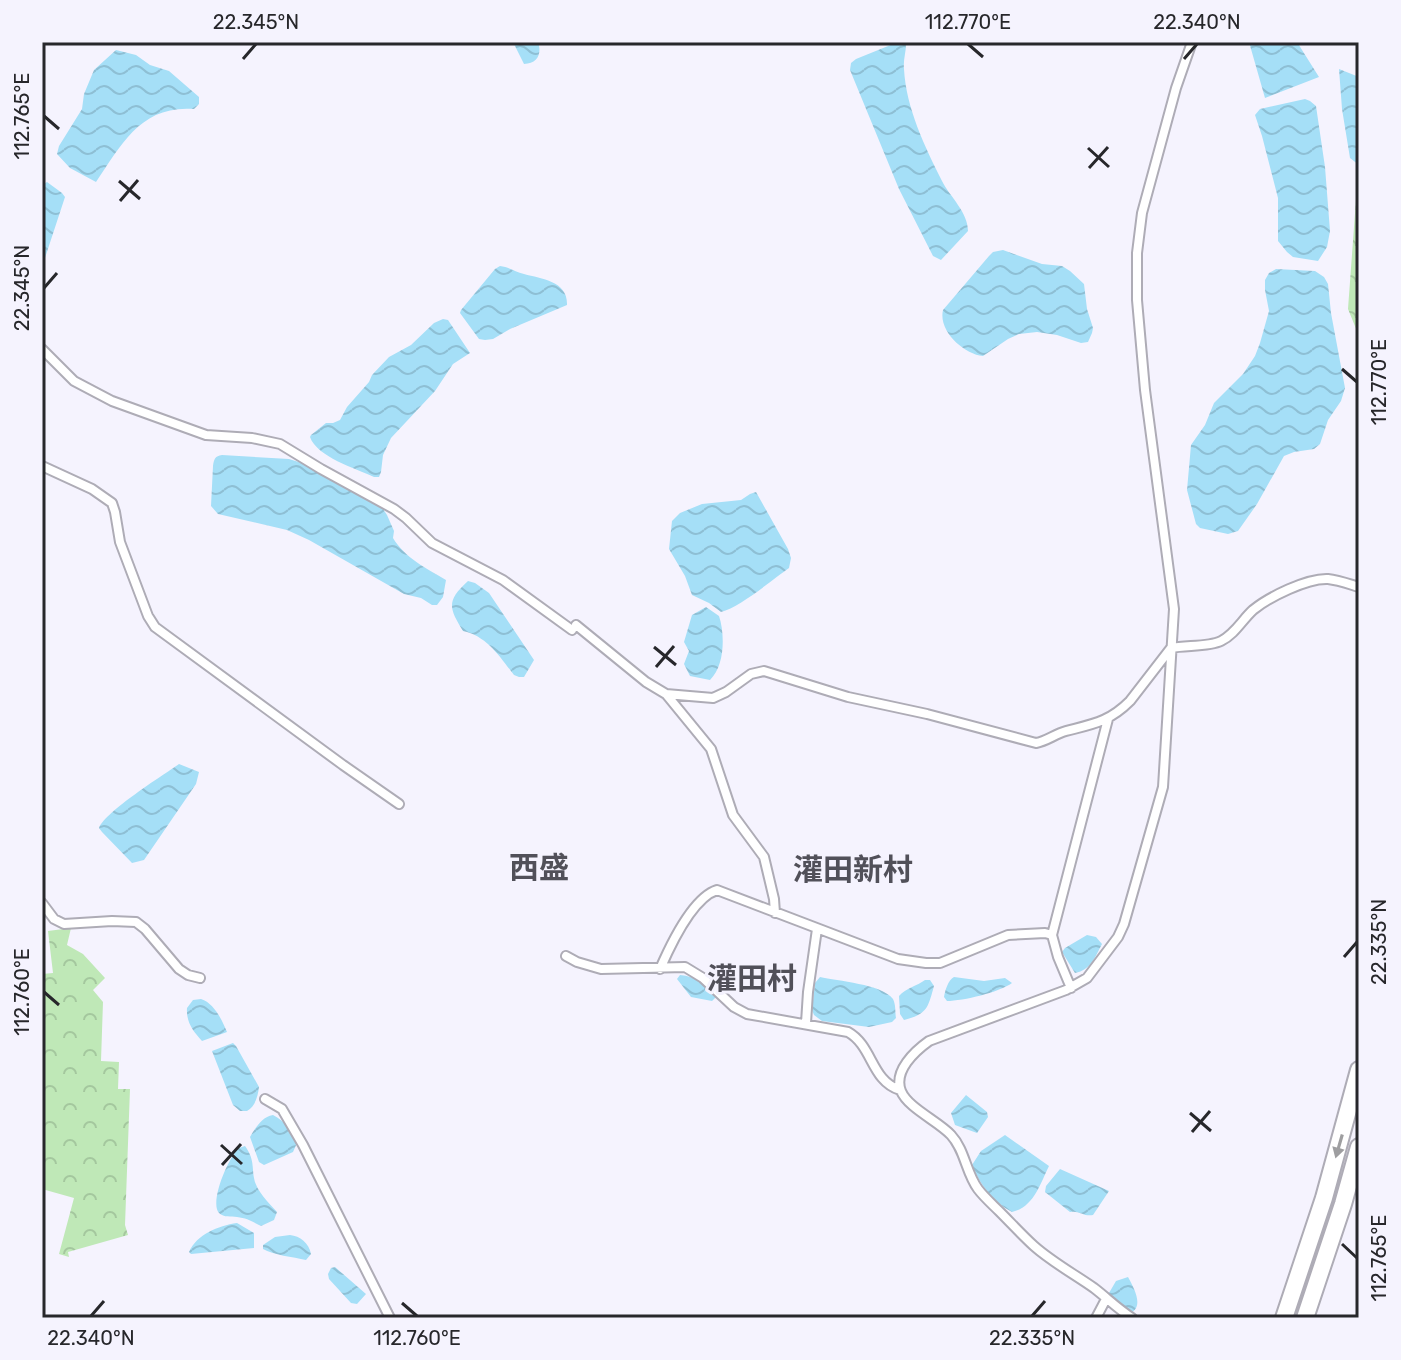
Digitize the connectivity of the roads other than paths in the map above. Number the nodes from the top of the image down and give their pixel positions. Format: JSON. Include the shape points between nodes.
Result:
{"nodes":[{"id":1,"x":1192,"y":42,"type":"edge"},
{"id":2,"x":42,"y":349,"type":"edge"},
{"id":3,"x":42,"y":466,"type":"edge"},
{"id":4,"x":1359,"y":587,"type":"edge"},
{"id":5,"x":1171,"y":648,"type":"junction"},
{"id":6,"x":666,"y":694,"type":"junction"},
{"id":7,"x":1108,"y":718,"type":"junction"},
{"id":8,"x":399,"y":804,"type":"dead end"},
{"id":9,"x":42,"y":903,"type":"edge"},
{"id":10,"x":775,"y":913,"type":"junction"},
{"id":11,"x":817,"y":929,"type":"junction"},
{"id":12,"x":1052,"y":935,"type":"junction"},
{"id":13,"x":566,"y":956,"type":"dead end"},
{"id":14,"x":660,"y":969,"type":"junction"},
{"id":15,"x":200,"y":978,"type":"dead end"},
{"id":16,"x":1071,"y":988,"type":"junction"},
{"id":17,"x":806,"y":1023,"type":"junction"},
{"id":18,"x":1359,"y":1070,"type":"edge"},
{"id":19,"x":900,"y":1090,"type":"junction"},
{"id":20,"x":265,"y":1099,"type":"dead end"},
{"id":21,"x":1359,"y":1147,"type":"edge"},
{"id":22,"x":1106,"y":1299,"type":"junction"},
{"id":23,"x":390,"y":1318,"type":"edge"},
{"id":24,"x":1096,"y":1318,"type":"edge"},
{"id":25,"x":1132,"y":1318,"type":"edge"},
{"id":26,"x":1284,"y":1318,"type":"edge"},
{"id":27,"x":1305,"y":1318,"type":"edge"}],
"edges":[{"from":1,"to":5,"type":"street","via":[[1142,213],[1137,253],[1145,390],[1174,609]]},
{"from":2,"to":6,"type":"street","via":[[74,381],[112,401],[206,435],[280,444],[394,509],[432,543],[503,580]]},
{"from":3,"to":8,"type":"street","via":[[112,503],[120,542],[155,627]]},
{"from":4,"to":5,"type":"street","via":[[1331,579],[1305,584],[1263,603],[1222,641]]},
{"from":5,"to":7,"type":"street","via":[[1130,701]]},
{"from":5,"to":16,"type":"street","via":[[1163,787],[1129,909],[1113,945],[1087,978]]},
{"from":6,"to":7,"type":"street","via":[[713,698],[764,671],[1036,743]]},
{"from":6,"to":10,"type":"street","via":[[711,749],[733,815],[764,857]]},
{"from":7,"to":12,"type":"street"},
{"from":9,"to":15,"type":"street","via":[[64,924],[136,922],[179,969]]},
{"from":10,"to":11,"type":"street"},
{"from":10,"to":14,"type":"street","via":[[714,891],[687,917]]},
{"from":11,"to":12,"type":"street","via":[[898,959],[933,964],[1008,935]]},
{"from":11,"to":17,"type":"street"},
{"from":12,"to":16,"type":"street"},
{"from":13,"to":14,"type":"street","via":[[594,969]]},
{"from":14,"to":17,"type":"street","via":[[692,970],[747,1014]]},
{"from":16,"to":19,"type":"street","via":[[929,1041],[907,1063]]},
{"from":17,"to":19,"type":"street","via":[[858,1037],[882,1079]]},
{"from":18,"to":26,"type":"highway","one_way":true},
{"from":19,"to":22,"type":"street","via":[[951,1135],[977,1188],[1016,1228]]},
{"from":20,"to":23,"type":"street","via":[[282,1109],[303,1145]]},
{"from":21,"to":27,"type":"highway"},
{"from":22,"to":24,"type":"street"},
{"from":22,"to":25,"type":"street"}]}
